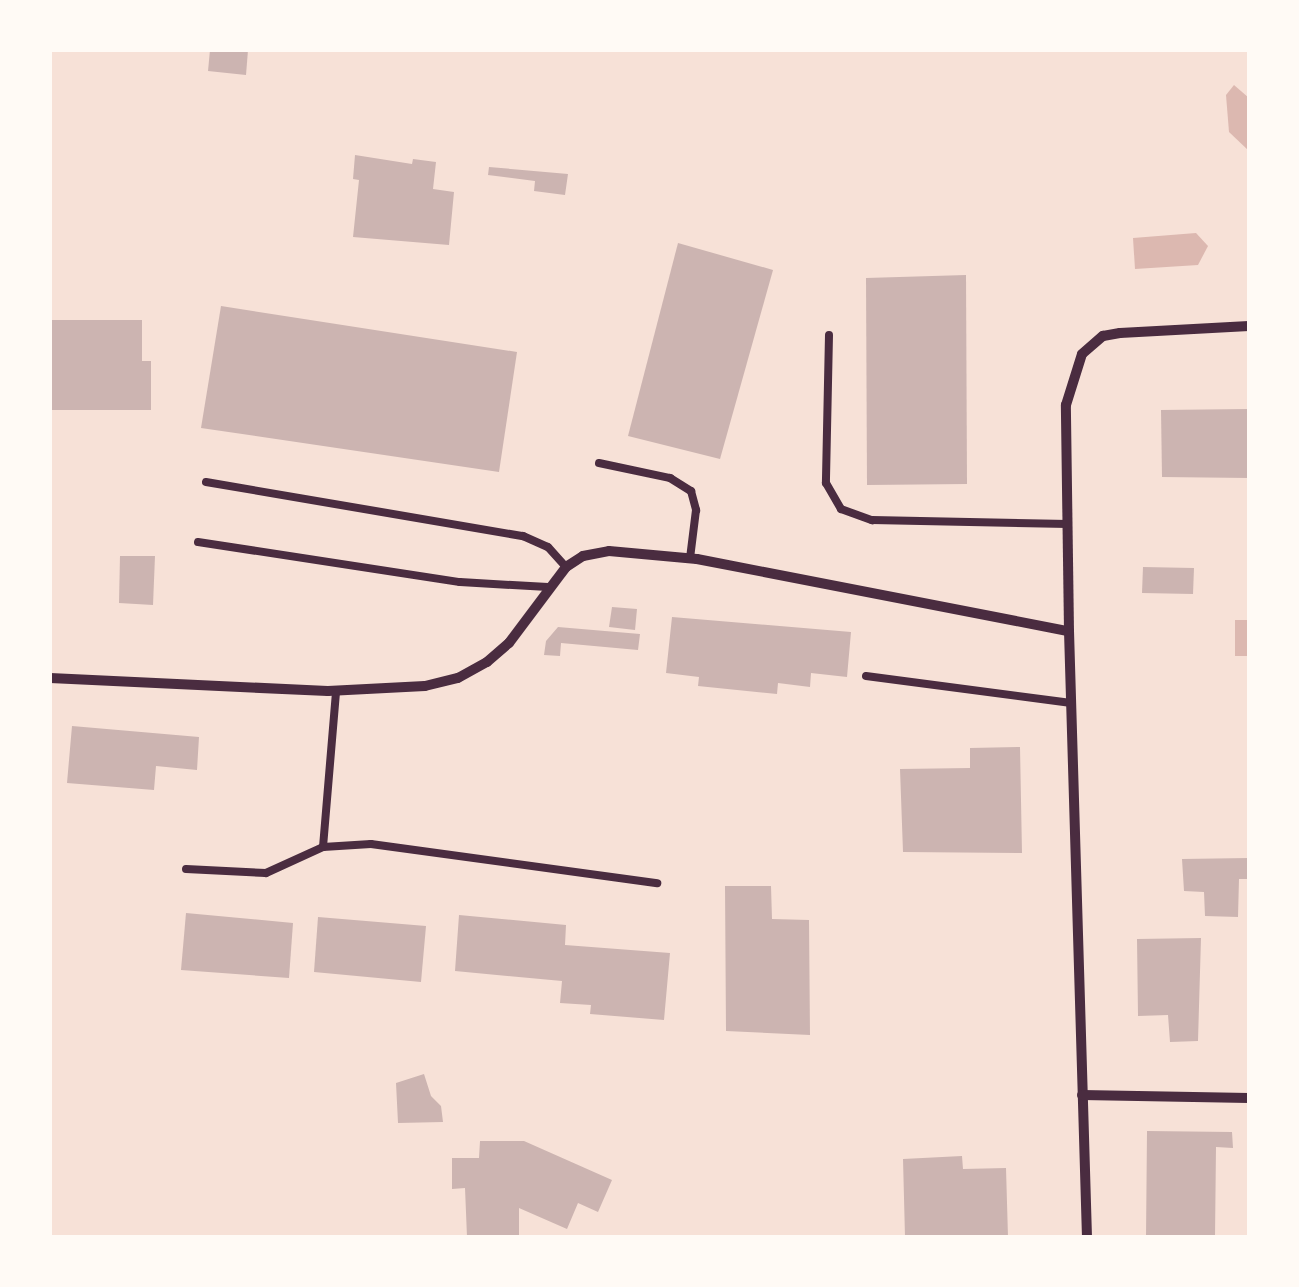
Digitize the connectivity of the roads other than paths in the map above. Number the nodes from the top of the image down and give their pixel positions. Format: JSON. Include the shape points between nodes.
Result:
{"nodes":[{"id":1,"x":1249,"y":326,"type":"edge"},
{"id":2,"x":829,"y":335,"type":"dead end"},
{"id":3,"x":599,"y":463,"type":"dead end"},
{"id":4,"x":206,"y":482,"type":"dead end"},
{"id":5,"x":1068,"y":524,"type":"junction"},
{"id":6,"x":198,"y":542,"type":"dead end"},
{"id":7,"x":690,"y":558,"type":"junction"},
{"id":8,"x":566,"y":567,"type":"junction"},
{"id":9,"x":548,"y":587,"type":"junction"},
{"id":10,"x":1069,"y":632,"type":"junction"},
{"id":11,"x":866,"y":676,"type":"dead end"},
{"id":12,"x":50,"y":678,"type":"edge"},
{"id":13,"x":336,"y":691,"type":"junction"},
{"id":14,"x":1072,"y":703,"type":"junction"},
{"id":15,"x":323,"y":847,"type":"junction"},
{"id":16,"x":186,"y":869,"type":"dead end"},
{"id":17,"x":657,"y":883,"type":"dead end"},
{"id":18,"x":1082,"y":1095,"type":"junction"},
{"id":19,"x":1249,"y":1098,"type":"edge"},
{"id":20,"x":1087,"y":1237,"type":"edge"}],
"edges":[{"from":1,"to":5,"type":"street","via":[[1120,333],[1090,345],[1066,405]]},
{"from":2,"to":5,"type":"lane","via":[[825,470],[831,498],[841,509],[872,520]]},
{"from":3,"to":7,"type":"lane","via":[[679,480],[691,490],[696,510]]},
{"from":4,"to":8,"type":"lane","via":[[523,536],[548,547]]},
{"from":5,"to":10,"type":"street"},
{"from":6,"to":9,"type":"lane","via":[[460,582]]},
{"from":7,"to":8,"type":"street","via":[[609,550]]},
{"from":7,"to":10,"type":"street"},
{"from":8,"to":9,"type":"street"},
{"from":9,"to":13,"type":"street","via":[[509,643],[458,678]]},
{"from":10,"to":14,"type":"street"},
{"from":11,"to":14,"type":"lane"},
{"from":12,"to":13,"type":"street"},
{"from":13,"to":15,"type":"lane"},
{"from":14,"to":18,"type":"street"},
{"from":15,"to":16,"type":"lane","via":[[266,874]]},
{"from":15,"to":17,"type":"lane","via":[[371,844]]},
{"from":18,"to":19,"type":"street"},
{"from":18,"to":20,"type":"street"}]}
